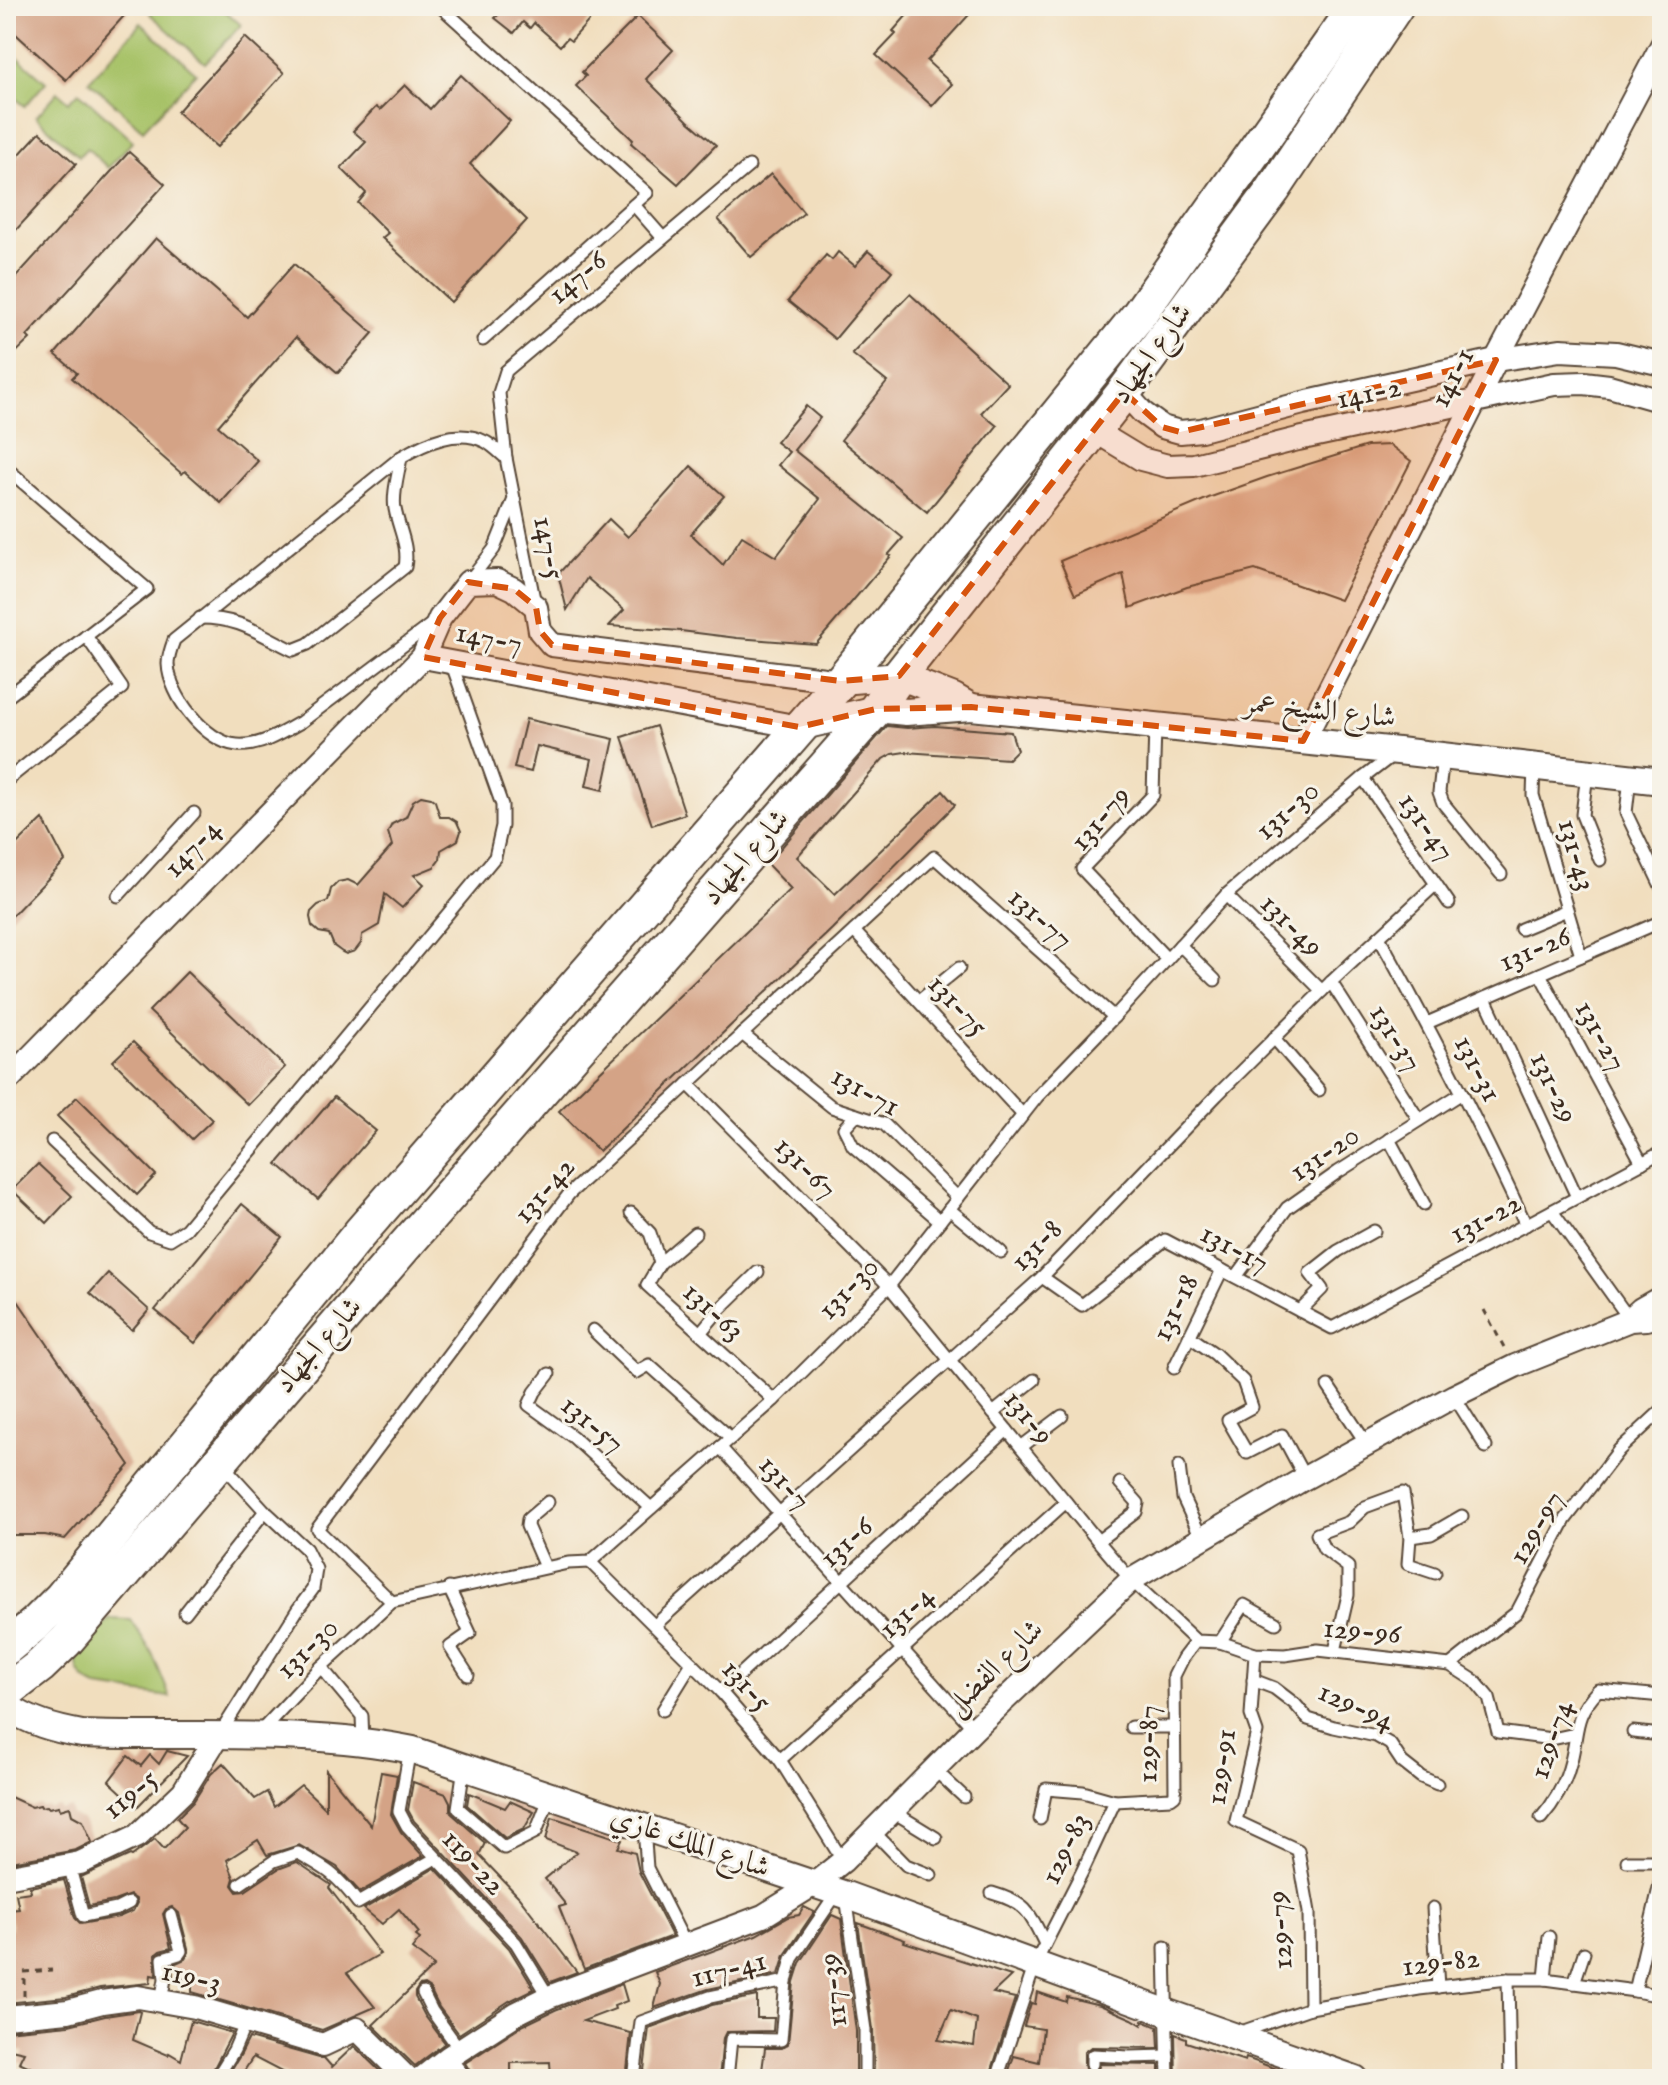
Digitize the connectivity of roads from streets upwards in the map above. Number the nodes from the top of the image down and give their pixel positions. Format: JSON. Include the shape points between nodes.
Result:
{"nodes":[{"id":1,"x":1357,"y":6,"type":"edge"},
{"id":2,"x":1396,"y":6,"type":"edge"},
{"id":3,"x":1662,"y":45,"type":"edge"},
{"id":4,"x":1496,"y":360,"type":"junction"},
{"id":5,"x":1662,"y":364,"type":"edge"},
{"id":6,"x":1124,"y":392,"type":"junction"},
{"id":7,"x":1662,"y":401,"type":"edge"},
{"id":8,"x":1475,"y":402,"type":"junction"},
{"id":9,"x":1095,"y":431,"type":"junction"},
{"id":10,"x":423,"y":657,"type":"junction"},
{"id":11,"x":899,"y":676,"type":"junction"},
{"id":12,"x":841,"y":681,"type":"junction"},
{"id":13,"x":971,"y":707,"type":"junction"},
{"id":14,"x":876,"y":709,"type":"junction"},
{"id":15,"x":799,"y":727,"type":"junction"},
{"id":16,"x":1303,"y":741,"type":"junction"},
{"id":17,"x":1662,"y":781,"type":"edge"},
{"id":18,"x":6,"y":1082,"type":"edge"},
{"id":19,"x":1662,"y":1297,"type":"edge"},
{"id":20,"x":1662,"y":1315,"type":"edge"},
{"id":21,"x":1630,"y":1320,"type":"junction"},
{"id":22,"x":7,"y":1647,"type":"edge"},
{"id":23,"x":40,"y":1666,"type":"junction"},
{"id":24,"x":6,"y":1692,"type":"edge"},
{"id":25,"x":6,"y":1706,"type":"edge"},
{"id":26,"x":219,"y":1734,"type":"junction"},
{"id":27,"x":6,"y":1877,"type":"edge"},
{"id":28,"x":832,"y":1891,"type":"junction"},
{"id":29,"x":15,"y":2016,"type":"edge"},
{"id":30,"x":1345,"y":2077,"type":"edge"},
{"id":31,"x":408,"y":2079,"type":"edge"},
{"id":32,"x":421,"y":2079,"type":"edge"}],
"edges":[{"from":1,"to":12,"type":"main road","name":"شارع الجهاد","via":[[1137,317]]},
{"from":2,"to":6,"type":"main road","name":"شارع الجهاد","via":[[1273,190]]},
{"from":3,"to":4,"type":"street","name":"141-1"},
{"from":4,"to":5,"type":"street","name":"141-2","via":[[1560,350],[1616,353]]},
{"from":4,"to":6,"type":"street","name":"141-2","via":[[1180,432],[1162,427]]},
{"from":4,"to":8,"type":"street","name":"141-1"},
{"from":6,"to":9,"type":"main road","name":"شارع الجهاد"},
{"from":7,"to":8,"type":"street","name":"141-2","via":[[1584,383],[1554,384]]},
{"from":8,"to":9,"type":"street","name":"141-2","via":[[1194,465],[1141,459]]},
{"from":8,"to":16,"type":"street","name":"141-1"},
{"from":9,"to":11,"type":"main road","name":"شارع الجهاد"},
{"from":10,"to":12,"type":"street","name":"147-7","via":[[440,618],[468,582],[497,581],[536,607],[540,631],[552,645]]},
{"from":10,"to":15,"type":"street","name":"147-7"},
{"from":10,"to":18,"type":"street","name":"147-4"},
{"from":11,"to":12,"type":"street","name":"شارع الشيخ عمر"},
{"from":11,"to":13,"type":"street","name":"شارع الشيخ عمر"},
{"from":11,"to":14,"type":"main road","name":"شارع الجهاد"},
{"from":12,"to":15,"type":"main road","name":"شارع الجهاد"},
{"from":13,"to":14,"type":"street","name":"شارع الشيخ عمر"},
{"from":13,"to":16,"type":"street","name":"شارع الشيخ عمر"},
{"from":14,"to":15,"type":"street","name":"شارع الشيخ عمر"},
{"from":14,"to":23,"type":"main road","name":"شارع الجهاد"},
{"from":15,"to":22,"type":"main road","name":"شارع الجهاد","via":[[360,1233],[61,1598]]},
{"from":16,"to":17,"type":"street","name":"شارع الشيخ عمر"},
{"from":19,"to":21,"type":"street","name":"شارع الفضل"},
{"from":20,"to":21,"type":"street","name":"شارع الفضل"},
{"from":21,"to":28,"type":"street","name":"شارع الفضل","via":[[1454,1396],[1131,1580],[843,1861]]},
{"from":22,"to":23,"type":"street"},
{"from":23,"to":24,"type":"main road"},
{"from":25,"to":26,"type":"street","name":"شارع الملك غازي","via":[[36,1723],[82,1734]]},
{"from":26,"to":27,"type":"street","name":"119-5","via":[[183,1792],[137,1836],[80,1863]]},
{"from":26,"to":28,"type":"street","name":"شارع الملك غازي","via":[[410,1749]]},
{"from":28,"to":30,"type":"street","name":"شارع الملك غازي","via":[[1040,1954],[1168,2013]]},
{"from":28,"to":32,"type":"street","name":"شارع الفضل","via":[[549,1997]]},
{"from":29,"to":31,"type":"street","name":"119-3","via":[[138,1997],[195,2007],[323,2045],[357,2029]]}]}
